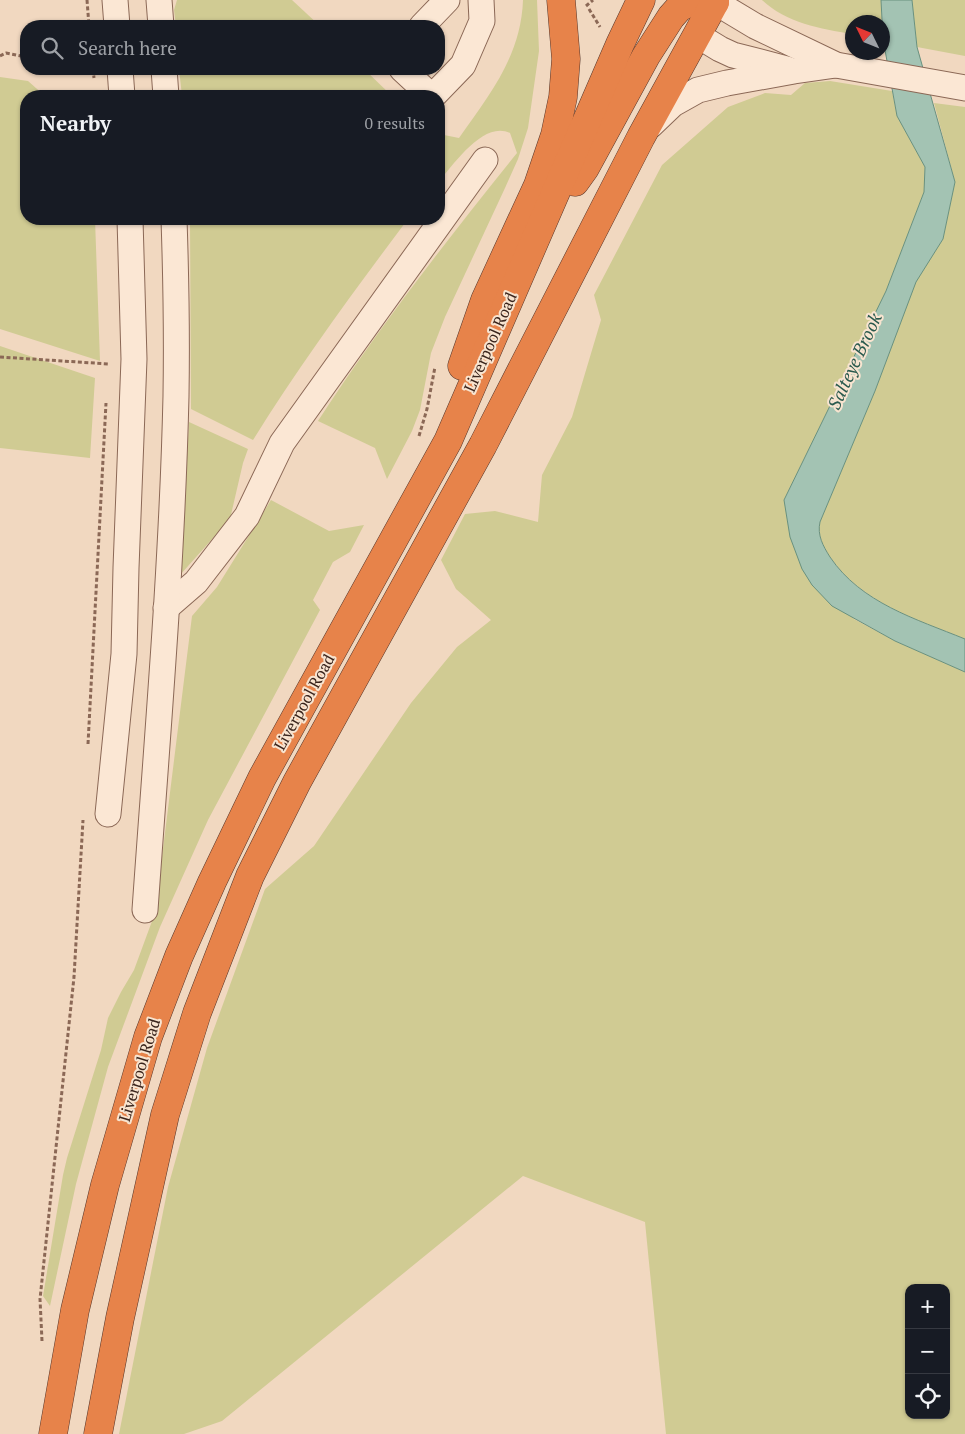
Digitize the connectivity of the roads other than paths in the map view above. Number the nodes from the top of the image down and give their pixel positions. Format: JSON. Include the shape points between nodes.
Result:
{"nodes":[{"id":1,"x":115,"y":0,"type":"edge"},
{"id":2,"x":159,"y":0,"type":"edge"},
{"id":3,"x":447,"y":0,"type":"edge"},
{"id":4,"x":481,"y":0,"type":"edge"},
{"id":5,"x":561,"y":0,"type":"edge"},
{"id":6,"x":641,"y":0,"type":"edge"},
{"id":7,"x":714,"y":1,"type":"edge"},
{"id":8,"x":663,"y":8,"type":"edge"},
{"id":9,"x":117,"y":20,"type":"edge"},
{"id":10,"x":161,"y":20,"type":"edge"},
{"id":11,"x":428,"y":20,"type":"edge"},
{"id":12,"x":697,"y":34,"type":"junction"},
{"id":13,"x":836,"y":65,"type":"junction"},
{"id":14,"x":794,"y":70,"type":"junction"},
{"id":15,"x":120,"y":75,"type":"edge"},
{"id":16,"x":164,"y":75,"type":"edge"},
{"id":17,"x":409,"y":75,"type":"edge"},
{"id":18,"x":965,"y":88,"type":"edge"},
{"id":19,"x":122,"y":90,"type":"edge"},
{"id":20,"x":166,"y":90,"type":"edge"},
{"id":21,"x":425,"y":90,"type":"edge"},
{"id":22,"x":438,"y":90,"type":"edge"},
{"id":23,"x":641,"y":136,"type":"junction"},
{"id":24,"x":485,"y":160,"type":"dead end"},
{"id":25,"x":445,"y":216,"type":"edge"},
{"id":26,"x":130,"y":225,"type":"edge"},
{"id":27,"x":174,"y":225,"type":"edge"},
{"id":28,"x":438,"y":225,"type":"edge"},
{"id":29,"x":539,"y":232,"type":"junction"},
{"id":30,"x":448,"y":441,"type":"junction"},
{"id":31,"x":166,"y":608,"type":"junction"},
{"id":32,"x":164,"y":649,"type":"junction"},
{"id":33,"x":124,"y":654,"type":"junction"},
{"id":34,"x":108,"y":814,"type":"dead end"},
{"id":35,"x":145,"y":910,"type":"dead end"},
{"id":36,"x":54,"y":1434,"type":"edge"},
{"id":37,"x":98,"y":1434,"type":"edge"}],
"edges":[{"from":1,"to":9,"type":"street"},
{"from":2,"to":10,"type":"street"},
{"from":3,"to":11,"type":"street"},
{"from":4,"to":22,"type":"street","via":[[482,21],[463,65]]},
{"from":5,"to":30,"type":"highway","via":[[566,59],[563,98],[555,136],[538,185],[485,300],[456,385]]},
{"from":6,"to":29,"type":"highway","name":"Liverpool Road"},
{"from":7,"to":8,"type":"highway"},
{"from":7,"to":12,"type":"highway","name":"Liverpool Road"},
{"from":7,"to":13,"type":"street","via":[[755,26]]},
{"from":8,"to":12,"type":"highway"},
{"from":8,"to":29,"type":"highway","via":[[646,56],[585,168]]},
{"from":12,"to":14,"type":"street","via":[[733,55]]},
{"from":12,"to":23,"type":"highway","name":"Liverpool Road"},
{"from":13,"to":14,"type":"street"},
{"from":13,"to":18,"type":"street"},
{"from":14,"to":23,"type":"street","via":[[692,93],[673,104]]},
{"from":15,"to":19,"type":"street"},
{"from":16,"to":20,"type":"street"},
{"from":17,"to":21,"type":"street"},
{"from":23,"to":37,"type":"highway","name":"Liverpool Road","via":[[483,445],[297,782],[250,876],[197,1013],[166,1115],[120,1318]]},
{"from":24,"to":25,"type":"street"},
{"from":26,"to":33,"type":"street","via":[[134,359]]},
{"from":27,"to":31,"type":"street","via":[[176,397]]},
{"from":28,"to":31,"type":"street","via":[[282,443],[247,516],[196,582]]},
{"from":29,"to":30,"type":"highway","name":"Liverpool Road"},
{"from":30,"to":36,"type":"highway","name":"Liverpool Road","via":[[262,778],[179,956],[148,1037],[104,1185],[75,1310]]},
{"from":31,"to":32,"type":"street"},
{"from":32,"to":33,"type":"street"},
{"from":32,"to":35,"type":"street"},
{"from":33,"to":34,"type":"street"}]}
